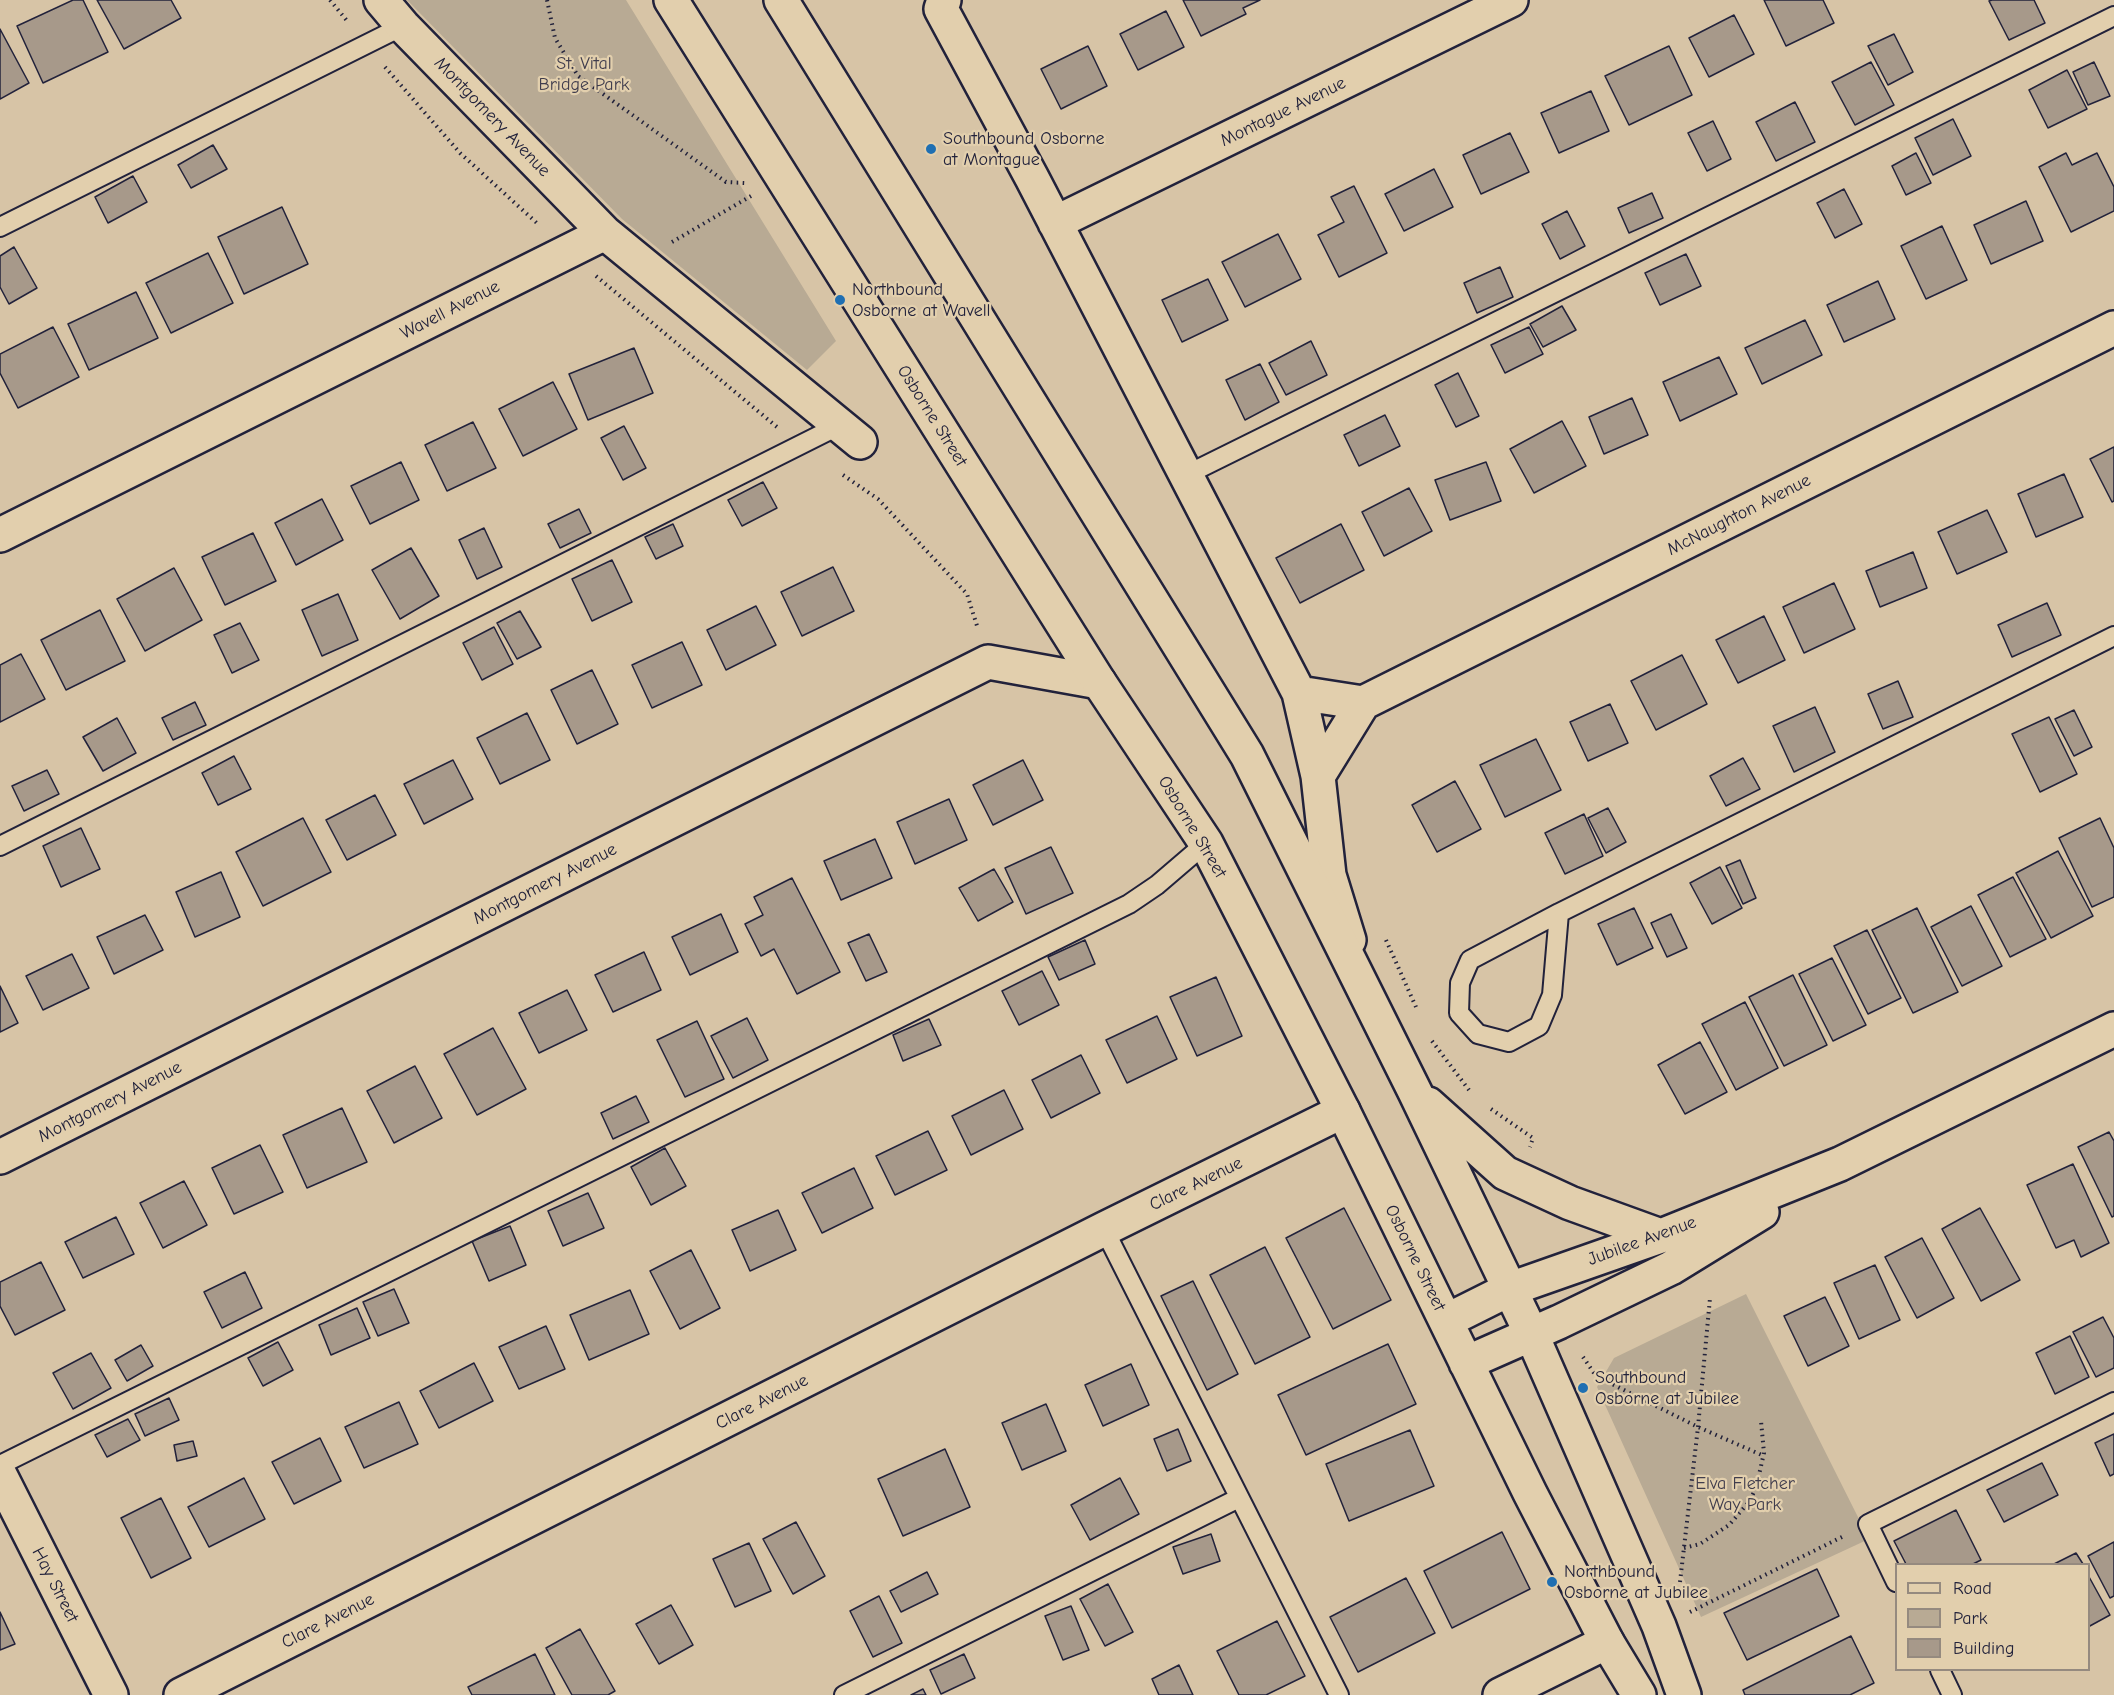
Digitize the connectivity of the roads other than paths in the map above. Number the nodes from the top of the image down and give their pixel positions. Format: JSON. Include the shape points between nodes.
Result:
{"nodes":[{"id":1,"x":381,"y":0,"type":"edge"},
{"id":2,"x":671,"y":0,"type":"edge"},
{"id":3,"x":781,"y":0,"type":"edge"},
{"id":4,"x":944,"y":0,"type":"edge"},
{"id":5,"x":1511,"y":0,"type":"edge"},
{"id":6,"x":2114,"y":16,"type":"edge"},
{"id":7,"x":403,"y":26,"type":"junction"},
{"id":8,"x":1055,"y":223,"type":"junction"},
{"id":9,"x":0,"y":227,"type":"edge"},
{"id":10,"x":605,"y":233,"type":"junction"},
{"id":11,"x":2114,"y":328,"type":"edge"},
{"id":12,"x":850,"y":433,"type":"joint"},
{"id":13,"x":1186,"y":475,"type":"junction"},
{"id":14,"x":0,"y":535,"type":"edge"},
{"id":15,"x":2114,"y":636,"type":"edge"},
{"id":16,"x":1100,"y":682,"type":"junction"},
{"id":17,"x":1299,"y":693,"type":"junction"},
{"id":18,"x":1363,"y":703,"type":"junction"},
{"id":19,"x":1318,"y":776,"type":"junction"},
{"id":20,"x":1206,"y":843,"type":"junction"},
{"id":21,"x":0,"y":846,"type":"edge"},
{"id":22,"x":1559,"y":913,"type":"junction"},
{"id":23,"x":1361,"y":982,"type":"junction"},
{"id":24,"x":2114,"y":1029,"type":"edge"},
{"id":25,"x":1415,"y":1092,"type":"junction"},
{"id":26,"x":1343,"y":1111,"type":"junction"},
{"id":27,"x":0,"y":1157,"type":"edge"},
{"id":28,"x":1840,"y":1164,"type":"junction"},
{"id":29,"x":1104,"y":1229,"type":"junction"},
{"id":30,"x":1661,"y":1236,"type":"junction"},
{"id":31,"x":1510,"y":1289,"type":"junction"},
{"id":32,"x":1446,"y":1321,"type":"junction"},
{"id":33,"x":1531,"y":1333,"type":"junction"},
{"id":34,"x":1466,"y":1362,"type":"junction"},
{"id":35,"x":2114,"y":1402,"type":"edge"},
{"id":36,"x":0,"y":1466,"type":"edge"},
{"id":37,"x":0,"y":1474,"type":"edge"},
{"id":38,"x":1239,"y":1498,"type":"junction"},
{"id":39,"x":1895,"y":1580,"type":"edge"},
{"id":40,"x":1607,"y":1642,"type":"junction"},
{"id":41,"x":1940,"y":1671,"type":"edge"},
{"id":42,"x":112,"y":1695,"type":"edge"},
{"id":43,"x":139,"y":1695,"type":"edge"},
{"id":44,"x":181,"y":1695,"type":"edge"},
{"id":45,"x":844,"y":1695,"type":"edge"},
{"id":46,"x":1339,"y":1695,"type":"edge"},
{"id":47,"x":1500,"y":1695,"type":"edge"},
{"id":48,"x":1639,"y":1695,"type":"edge"},
{"id":49,"x":1684,"y":1695,"type":"edge"},
{"id":50,"x":1952,"y":1695,"type":"edge"}],
"edges":[{"from":1,"to":7,"type":"street","name":"Montgomery Avenue"},
{"from":2,"to":16,"type":"street","name":"Osborne Street"},
{"from":3,"to":23,"type":"street","via":[[1247,754]]},
{"from":4,"to":8,"type":"street","via":[[941,9]]},
{"from":5,"to":8,"type":"street","name":"Montague Avenue"},
{"from":6,"to":13,"type":"lane"},
{"from":7,"to":9,"type":"lane"},
{"from":7,"to":10,"type":"street","name":"Montgomery Avenue"},
{"from":8,"to":13,"type":"street"},
{"from":10,"to":12,"type":"street"},
{"from":10,"to":14,"type":"street","name":"Wavell Avenue"},
{"from":11,"to":18,"type":"street","name":"McNaughton Avenue"},
{"from":12,"to":21,"type":"lane"},
{"from":13,"to":17,"type":"street"},
{"from":15,"to":22,"type":"lane"},
{"from":16,"to":20,"type":"street","name":"Osborne Street"},
{"from":16,"to":27,"type":"street","name":"Montgomery Avenue","via":[[988,662]]},
{"from":17,"to":18,"type":"street"},
{"from":17,"to":19,"type":"street"},
{"from":18,"to":19,"type":"street"},
{"from":19,"to":23,"type":"street","via":[[1329,874]]},
{"from":20,"to":26,"type":"street","name":"Osborne Street"},
{"from":20,"to":36,"type":"lane","via":[[1129,904]]},
{"from":22,"to":22,"type":"lane","via":[[1470,960],[1460,983],[1459,1013],[1478,1034],[1509,1042],[1539,1026],[1552,995]]},
{"from":23,"to":25,"type":"street"},
{"from":24,"to":28,"type":"street","name":"Jubilee Avenue"},
{"from":25,"to":30,"type":"street","via":[[1505,1173],[1570,1203]]},
{"from":25,"to":31,"type":"street"},
{"from":26,"to":29,"type":"street","name":"Clare Avenue"},
{"from":26,"to":32,"type":"street","name":"Osborne Street"},
{"from":28,"to":30,"type":"street","name":"Jubilee Avenue"},
{"from":28,"to":33,"type":"street","name":"Jubilee Avenue","via":[[1671,1268]]},
{"from":29,"to":38,"type":"lane"},
{"from":29,"to":44,"type":"street","name":"Clare Avenue"},
{"from":30,"to":31,"type":"street","name":"Jubilee Avenue"},
{"from":31,"to":32,"type":"street","name":"Jubilee Avenue"},
{"from":31,"to":33,"type":"street"},
{"from":32,"to":34,"type":"street","name":"Osborne Street"},
{"from":33,"to":34,"type":"street","name":"Jubilee Avenue"},
{"from":33,"to":49,"type":"street","via":[[1659,1626]]},
{"from":34,"to":40,"type":"street","name":"Osborne Street"},
{"from":35,"to":39,"type":"lane","via":[[1868,1524]]},
{"from":37,"to":42,"type":"street","name":"Hay Street"},
{"from":38,"to":45,"type":"lane"},
{"from":38,"to":46,"type":"lane"},
{"from":40,"to":47,"type":"street"},
{"from":40,"to":48,"type":"street","name":"Osborne Street"},
{"from":41,"to":50,"type":"lane"},
{"from":42,"to":43,"type":"street"}]}
